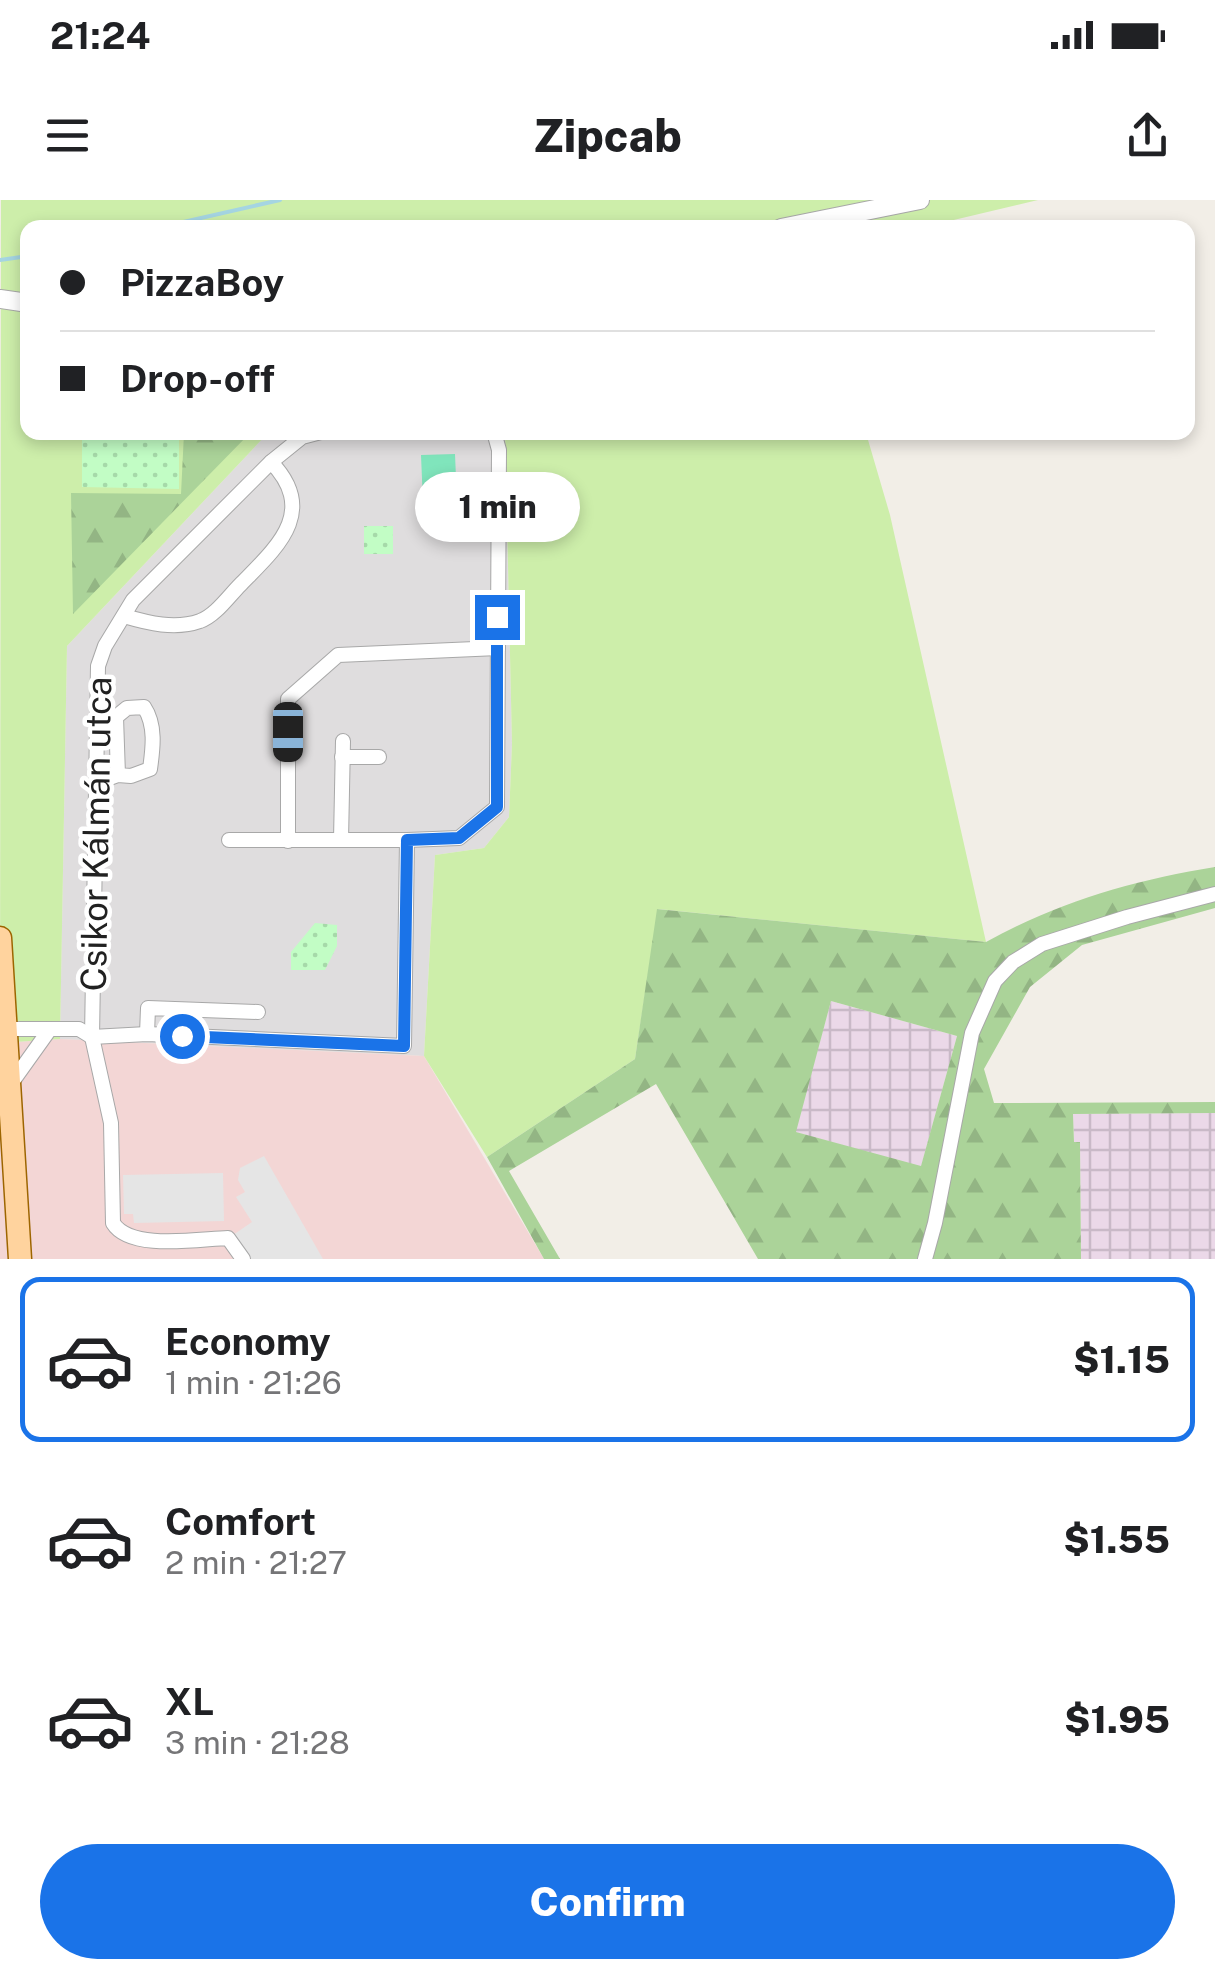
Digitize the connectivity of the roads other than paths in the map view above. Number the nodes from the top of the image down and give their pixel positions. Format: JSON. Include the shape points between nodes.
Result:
{"nodes":[{"id":1,"x":920,"y":200,"type":"edge"},
{"id":2,"x":821,"y":220,"type":"edge"},
{"id":3,"x":298,"y":440,"type":"edge"},
{"id":4,"x":496,"y":440,"type":"edge"},
{"id":5,"x":271,"y":462,"type":"junction"},
{"id":6,"x":124,"y":616,"type":"junction"},
{"id":7,"x":498,"y":648,"type":"junction"},
{"id":8,"x":379,"y":757,"type":"dead end"},
{"id":9,"x":118,"y":775,"type":"junction"},
{"id":10,"x":96,"y":783,"type":"junction"},
{"id":11,"x":229,"y":840,"type":"dead end"},
{"id":12,"x":341,"y":840,"type":"junction"},
{"id":13,"x":407,"y":840,"type":"junction"},
{"id":14,"x":288,"y":841,"type":"junction"},
{"id":15,"x":1215,"y":894,"type":"edge"},
{"id":16,"x":0,"y":938,"type":"edge"},
{"id":17,"x":258,"y":1012,"type":"dead end"},
{"id":18,"x":6,"y":1028,"type":"junction"},
{"id":19,"x":50,"y":1029,"type":"junction"},
{"id":20,"x":147,"y":1034,"type":"junction"},
{"id":21,"x":92,"y":1036,"type":"junction"},
{"id":22,"x":9,"y":1086,"type":"junction"},
{"id":23,"x":20,"y":1259,"type":"edge"},
{"id":24,"x":243,"y":1259,"type":"edge"},
{"id":25,"x":925,"y":1259,"type":"edge"}],
"edges":[{"from":1,"to":2,"type":"street"},
{"from":3,"to":5,"type":"street","name":"Csikor Kálmán utca"},
{"from":4,"to":7,"type":"street"},
{"from":5,"to":6,"type":"street","name":"Csikor Kálmán utca"},
{"from":5,"to":6,"type":"street","via":[[286,477],[292,516],[287,535],[271,553],[204,620],[165,624]]},
{"from":6,"to":10,"type":"street","name":"Csikor Kálmán utca","via":[[98,666]]},
{"from":7,"to":13,"type":"street","via":[[497,807],[459,838]]},
{"from":7,"to":14,"type":"street","via":[[338,656],[288,699]]},
{"from":8,"to":12,"type":"street","via":[[342,749]]},
{"from":9,"to":9,"type":"street","via":[[116,717],[144,708],[153,746],[150,769]]},
{"from":9,"to":10,"type":"street"},
{"from":10,"to":21,"type":"street","name":"Csikor Kálmán utca"},
{"from":11,"to":14,"type":"street"},
{"from":12,"to":13,"type":"street"},
{"from":12,"to":14,"type":"street"},
{"from":13,"to":20,"type":"street","name":"Csikor Kálmán utca","via":[[404,1046]]},
{"from":15,"to":25,"type":"street","via":[[1042,944],[994,981],[972,1034]]},
{"from":16,"to":18,"type":"main road"},
{"from":17,"to":20,"type":"street","name":"Csikor Kálmán utca","via":[[148,1008]]},
{"from":18,"to":19,"type":"street"},
{"from":18,"to":22,"type":"main road"},
{"from":19,"to":21,"type":"street"},
{"from":19,"to":22,"type":"street"},
{"from":20,"to":21,"type":"street","name":"Csikor Kálmán utca"},
{"from":21,"to":24,"type":"street","via":[[111,1123],[117,1230],[138,1240],[228,1238]]},
{"from":22,"to":23,"type":"main road"}]}
